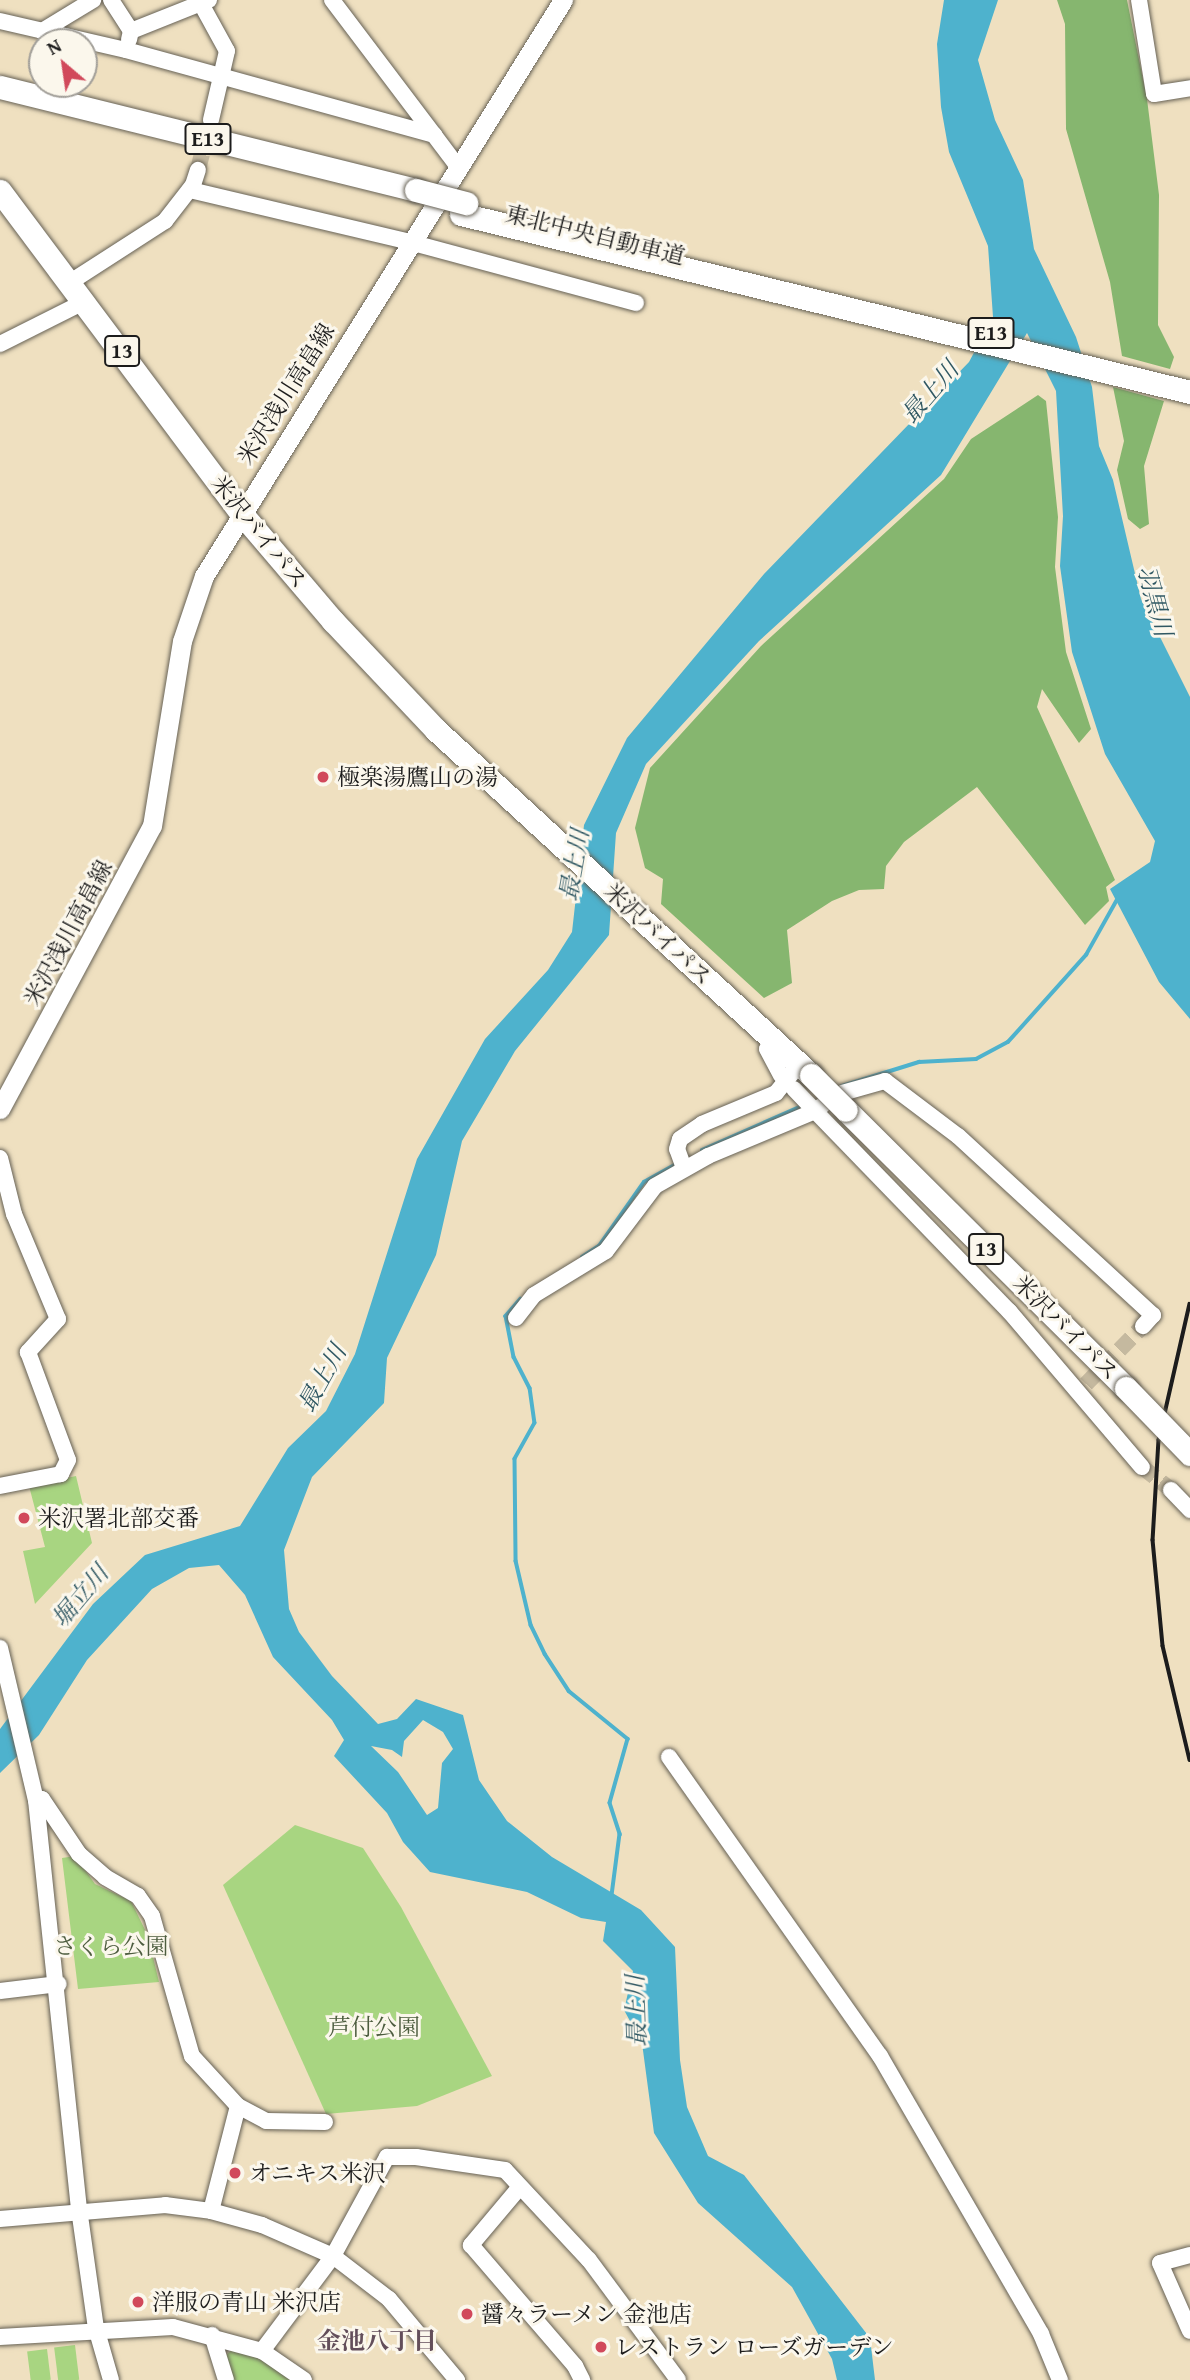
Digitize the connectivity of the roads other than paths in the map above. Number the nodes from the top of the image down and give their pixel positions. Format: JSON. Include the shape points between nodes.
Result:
{"nodes":[{"id":1,"x":93,"y":0,"type":"edge"},
{"id":2,"x":111,"y":0,"type":"edge"},
{"id":3,"x":332,"y":0,"type":"edge"},
{"id":4,"x":563,"y":0,"type":"edge"},
{"id":5,"x":1139,"y":0,"type":"edge"},
{"id":6,"x":203,"y":1,"type":"edge"},
{"id":7,"x":0,"y":7,"type":"edge"},
{"id":8,"x":5,"y":22,"type":"edge"},
{"id":9,"x":30,"y":28,"type":"edge"},
{"id":10,"x":47,"y":28,"type":"edge"},
{"id":11,"x":131,"y":31,"type":"junction"},
{"id":12,"x":98,"y":44,"type":"edge"},
{"id":13,"x":126,"y":50,"type":"junction"},
{"id":14,"x":221,"y":76,"type":"junction"},
{"id":15,"x":0,"y":88,"type":"edge"},
{"id":16,"x":1190,"y":88,"type":"edge"},
{"id":17,"x":0,"y":99,"type":"edge"},
{"id":18,"x":211,"y":120,"type":"tunnel mouth"},
{"id":19,"x":434,"y":135,"type":"junction"},
{"id":20,"x":457,"y":166,"type":"junction"},
{"id":21,"x":198,"y":170,"type":"tunnel mouth"},
{"id":22,"x":190,"y":190,"type":"junction"},
{"id":23,"x":0,"y":191,"type":"edge"},
{"id":24,"x":414,"y":196,"type":"junction"},
{"id":25,"x":410,"y":242,"type":"junction"},
{"id":26,"x":72,"y":281,"type":"junction"},
{"id":27,"x":791,"y":289,"type":"junction"},
{"id":28,"x":86,"y":301,"type":"junction"},
{"id":29,"x":636,"y":303,"type":"dead end"},
{"id":30,"x":0,"y":344,"type":"edge"},
{"id":31,"x":1190,"y":383,"type":"edge"},
{"id":32,"x":1190,"y":392,"type":"edge"},
{"id":33,"x":241,"y":513,"type":"junction"},
{"id":34,"x":797,"y":1080,"type":"junction"},
{"id":35,"x":828,"y":1104,"type":"junction"},
{"id":36,"x":0,"y":1109,"type":"edge"},
{"id":37,"x":0,"y":1158,"type":"edge"},
{"id":38,"x":682,"y":1163,"type":"junction"},
{"id":39,"x":516,"y":1318,"type":"dead end"},
{"id":40,"x":1143,"y":1326,"type":"dead end"},
{"id":41,"x":1190,"y":1454,"type":"edge"},
{"id":42,"x":1142,"y":1467,"type":"tunnel mouth"},
{"id":43,"x":0,"y":1486,"type":"edge"},
{"id":44,"x":1171,"y":1490,"type":"tunnel mouth"},
{"id":45,"x":1190,"y":1510,"type":"edge"},
{"id":46,"x":2,"y":1663,"type":"edge"},
{"id":47,"x":669,"y":1757,"type":"dead end"},
{"id":48,"x":36,"y":1800,"type":"junction"},
{"id":49,"x":59,"y":1984,"type":"junction"},
{"id":50,"x":0,"y":1991,"type":"edge"},
{"id":51,"x":238,"y":2106,"type":"junction"},
{"id":52,"x":325,"y":2122,"type":"dead end"},
{"id":53,"x":519,"y":2188,"type":"junction"},
{"id":54,"x":79,"y":2209,"type":"junction"},
{"id":55,"x":211,"y":2211,"type":"junction"},
{"id":56,"x":0,"y":2218,"type":"edge"},
{"id":57,"x":1190,"y":2255,"type":"edge"},
{"id":58,"x":332,"y":2256,"type":"junction"},
{"id":59,"x":96,"y":2328,"type":"junction"},
{"id":60,"x":1190,"y":2331,"type":"edge"},
{"id":61,"x":212,"y":2335,"type":"junction"},
{"id":62,"x":0,"y":2337,"type":"edge"},
{"id":63,"x":262,"y":2351,"type":"junction"},
{"id":64,"x":111,"y":2380,"type":"edge"},
{"id":65,"x":226,"y":2380,"type":"edge"},
{"id":66,"x":304,"y":2380,"type":"edge"},
{"id":67,"x":457,"y":2380,"type":"edge"},
{"id":68,"x":582,"y":2380,"type":"edge"},
{"id":69,"x":678,"y":2380,"type":"edge"},
{"id":70,"x":1060,"y":2380,"type":"edge"}],
"edges":[{"from":1,"to":10,"type":"street"},
{"from":2,"to":11,"type":"street"},
{"from":3,"to":19,"type":"street"},
{"from":4,"to":20,"type":"main road","name":"米沢浅川高畠線"},
{"from":5,"to":16,"type":"street","via":[[1154,94]]},
{"from":6,"to":11,"type":"street"},
{"from":6,"to":14,"type":"street","via":[[227,51]]},
{"from":7,"to":8,"type":"street"},
{"from":8,"to":9,"type":"street"},
{"from":11,"to":13,"type":"street"},
{"from":12,"to":13,"type":"street"},
{"from":13,"to":14,"type":"street"},
{"from":14,"to":18,"type":"street"},
{"from":14,"to":19,"type":"street"},
{"from":15,"to":24,"type":"highway","name":"東北中央自動車道","number":"E13"},
{"from":17,"to":24,"type":"highway","name":"東北中央自動車道","number":"E13"},
{"from":19,"to":20,"type":"street"},
{"from":20,"to":25,"type":"main road","name":"米沢浅川高畠線"},
{"from":21,"to":22,"type":"street"},
{"from":22,"to":25,"type":"street"},
{"from":22,"to":26,"type":"street","via":[[164,221]]},
{"from":23,"to":26,"type":"highway","name":"米沢バイパス","number":"13"},
{"from":24,"to":27,"type":"highway","name":"東北中央自動車道","number":"E13","bridge":true},
{"from":25,"to":29,"type":"street"},
{"from":25,"to":33,"type":"main road","name":"米沢浅川高畠線"},
{"from":26,"to":28,"type":"highway","name":"米沢バイパス","number":"13"},
{"from":27,"to":31,"type":"highway","name":"東北中央自動車道","number":"E13"},
{"from":27,"to":32,"type":"highway","name":"東北中央自動車道","number":"E13"},
{"from":28,"to":30,"type":"street"},
{"from":28,"to":33,"type":"highway","name":"米沢バイパス","number":"13"},
{"from":33,"to":34,"type":"highway","name":"米沢バイパス","number":"13","via":[[333,621],[436,730],[768,1037]]},
{"from":33,"to":36,"type":"main road","name":"米沢浅川高畠線","via":[[204,576],[188,617],[152,826]]},
{"from":34,"to":35,"type":"highway","name":"米沢バイパス","number":"13","bridge":true},
{"from":34,"to":35,"type":"street"},
{"from":34,"to":38,"type":"street","via":[[680,1139]]},
{"from":35,"to":38,"type":"street"},
{"from":35,"to":40,"type":"street","via":[[885,1082],[958,1136],[1153,1315]]},
{"from":35,"to":41,"type":"highway","name":"米沢バイパス","number":"13","bridge":true},
{"from":35,"to":42,"type":"street","via":[[1083,1387]]},
{"from":37,"to":43,"type":"street","via":[[17,1222],[58,1319],[28,1352],[68,1460],[61,1474]]},
{"from":38,"to":39,"type":"street","via":[[648,1192],[606,1251],[534,1295]]},
{"from":44,"to":45,"type":"street"},
{"from":46,"to":48,"type":"street"},
{"from":47,"to":70,"type":"street","via":[[880,2056],[1041,2334]]},
{"from":48,"to":49,"type":"street"},
{"from":48,"to":51,"type":"street","via":[[42,1799],[79,1854],[105,1878],[138,1896],[152,1916],[192,2056]]},
{"from":49,"to":50,"type":"street"},
{"from":49,"to":54,"type":"street"},
{"from":51,"to":52,"type":"street","via":[[266,2121]]},
{"from":51,"to":55,"type":"street"},
{"from":53,"to":58,"type":"street","via":[[505,2170],[494,2166],[387,2157]]},
{"from":53,"to":68,"type":"street","via":[[471,2245]]},
{"from":53,"to":69,"type":"street","via":[[589,2260]]},
{"from":54,"to":55,"type":"street","via":[[130,2205]]},
{"from":54,"to":56,"type":"street"},
{"from":54,"to":59,"type":"street"},
{"from":55,"to":58,"type":"street","via":[[262,2225]]},
{"from":57,"to":60,"type":"street","via":[[1160,2263]]},
{"from":58,"to":63,"type":"street"},
{"from":58,"to":67,"type":"street","via":[[389,2299]]},
{"from":59,"to":61,"type":"street","via":[[173,2327]]},
{"from":59,"to":62,"type":"street"},
{"from":59,"to":64,"type":"street"},
{"from":61,"to":63,"type":"street"},
{"from":61,"to":65,"type":"street"},
{"from":63,"to":66,"type":"street"}]}
